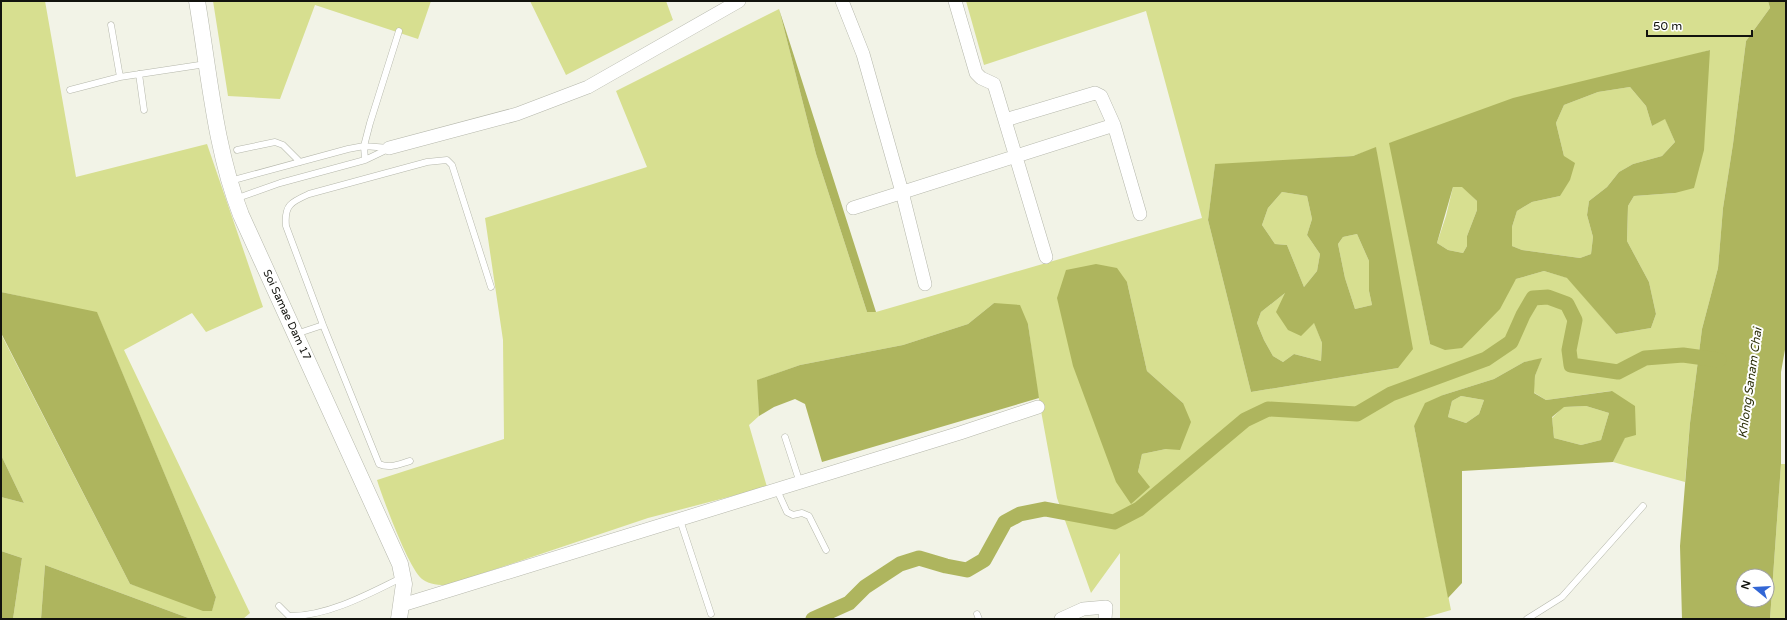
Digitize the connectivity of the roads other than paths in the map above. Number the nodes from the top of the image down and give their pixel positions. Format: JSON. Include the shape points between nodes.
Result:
{"nodes":[{"id":1,"x":197,"y":1,"type":"edge"},
{"id":2,"x":739,"y":1,"type":"edge"},
{"id":3,"x":842,"y":1,"type":"edge"},
{"id":4,"x":955,"y":1,"type":"edge"},
{"id":5,"x":111,"y":25,"type":"dead end"},
{"id":6,"x":399,"y":31,"type":"dead end"},
{"id":7,"x":207,"y":64,"type":"junction"},
{"id":8,"x":139,"y":74,"type":"junction"},
{"id":9,"x":120,"y":77,"type":"junction"},
{"id":10,"x":70,"y":90,"type":"dead end"},
{"id":11,"x":144,"y":110,"type":"dead end"},
{"id":12,"x":1005,"y":120,"type":"junction"},
{"id":13,"x":1114,"y":125,"type":"junction"},
{"id":14,"x":364,"y":146,"type":"junction"},
{"id":15,"x":389,"y":148,"type":"junction"},
{"id":16,"x":237,"y":150,"type":"dead end"},
{"id":17,"x":1016,"y":156,"type":"junction"},
{"id":18,"x":365,"y":160,"type":"junction"},
{"id":19,"x":300,"y":162,"type":"junction"},
{"id":20,"x":228,"y":181,"type":"junction"},
{"id":21,"x":902,"y":192,"type":"junction"},
{"id":22,"x":235,"y":199,"type":"junction"},
{"id":23,"x":853,"y":208,"type":"dead end"},
{"id":24,"x":1140,"y":214,"type":"dead end"},
{"id":25,"x":1046,"y":257,"type":"dead end"},
{"id":26,"x":925,"y":284,"type":"dead end"},
{"id":27,"x":491,"y":287,"type":"dead end"},
{"id":28,"x":323,"y":325,"type":"junction"},
{"id":29,"x":296,"y":334,"type":"junction"},
{"id":30,"x":1038,"y":407,"type":"dead end"},
{"id":31,"x":785,"y":437,"type":"dead end"},
{"id":32,"x":410,"y":461,"type":"dead end"},
{"id":33,"x":800,"y":483,"type":"junction"},
{"id":34,"x":777,"y":490,"type":"junction"},
{"id":35,"x":1643,"y":506,"type":"dead end"},
{"id":36,"x":680,"y":520,"type":"junction"},
{"id":37,"x":826,"y":550,"type":"dead end"},
{"id":38,"x":403,"y":577,"type":"junction"},
{"id":39,"x":279,"y":606,"type":"dead end"},
{"id":40,"x":401,"y":612,"type":"edge"},
{"id":41,"x":711,"y":614,"type":"dead end"},
{"id":42,"x":1061,"y":619,"type":"edge"},
{"id":43,"x":1105,"y":619,"type":"edge"},
{"id":44,"x":1527,"y":619,"type":"edge"}],
"edges":[{"from":1,"to":7,"type":"street","name":"Soi Samae Dam 17"},
{"from":2,"to":15,"type":"street","via":[[588,87],[517,114]]},
{"from":3,"to":21,"type":"street","via":[[863,54]]},
{"from":4,"to":12,"type":"street","via":[[976,73],[994,84]]},
{"from":5,"to":9,"type":"lane"},
{"from":6,"to":14,"type":"lane"},
{"from":7,"to":8,"type":"lane"},
{"from":7,"to":20,"type":"street","name":"Soi Samae Dam 17"},
{"from":8,"to":9,"type":"lane"},
{"from":8,"to":11,"type":"lane"},
{"from":9,"to":10,"type":"lane"},
{"from":12,"to":13,"type":"street","via":[[1094,93],[1101,96],[1105,102]]},
{"from":12,"to":17,"type":"street"},
{"from":13,"to":17,"type":"street"},
{"from":13,"to":24,"type":"street"},
{"from":14,"to":15,"type":"lane"},
{"from":14,"to":18,"type":"lane"},
{"from":14,"to":19,"type":"lane"},
{"from":15,"to":18,"type":"lane"},
{"from":16,"to":19,"type":"lane","via":[[275,142],[283,145]]},
{"from":17,"to":21,"type":"street"},
{"from":17,"to":25,"type":"street"},
{"from":18,"to":22,"type":"lane","via":[[280,183]]},
{"from":19,"to":20,"type":"lane"},
{"from":20,"to":22,"type":"street","name":"Soi Samae Dam 17"},
{"from":21,"to":23,"type":"street"},
{"from":21,"to":26,"type":"street"},
{"from":22,"to":29,"type":"street","name":"Soi Samae Dam 17"},
{"from":27,"to":28,"type":"lane","via":[[452,165],[447,160],[427,162],[309,194],[293,202],[287,210],[286,226]]},
{"from":28,"to":29,"type":"lane"},
{"from":28,"to":32,"type":"lane","via":[[378,464],[390,466]]},
{"from":29,"to":38,"type":"street","name":"Soi Samae Dam 17","via":[[391,542]]},
{"from":30,"to":33,"type":"street"},
{"from":31,"to":33,"type":"lane"},
{"from":33,"to":34,"type":"street"},
{"from":34,"to":36,"type":"street"},
{"from":34,"to":37,"type":"lane","via":[[787,512],[809,516]]},
{"from":35,"to":44,"type":"lane","via":[[1562,596]]},
{"from":36,"to":40,"type":"street"},
{"from":36,"to":41,"type":"lane"},
{"from":38,"to":39,"type":"lane","via":[[365,596],[303,617],[289,616]]},
{"from":38,"to":40,"type":"street","name":"Soi Samae Dam 17"},
{"from":42,"to":43,"type":"street","via":[[1083,609],[1106,607]]}]}
